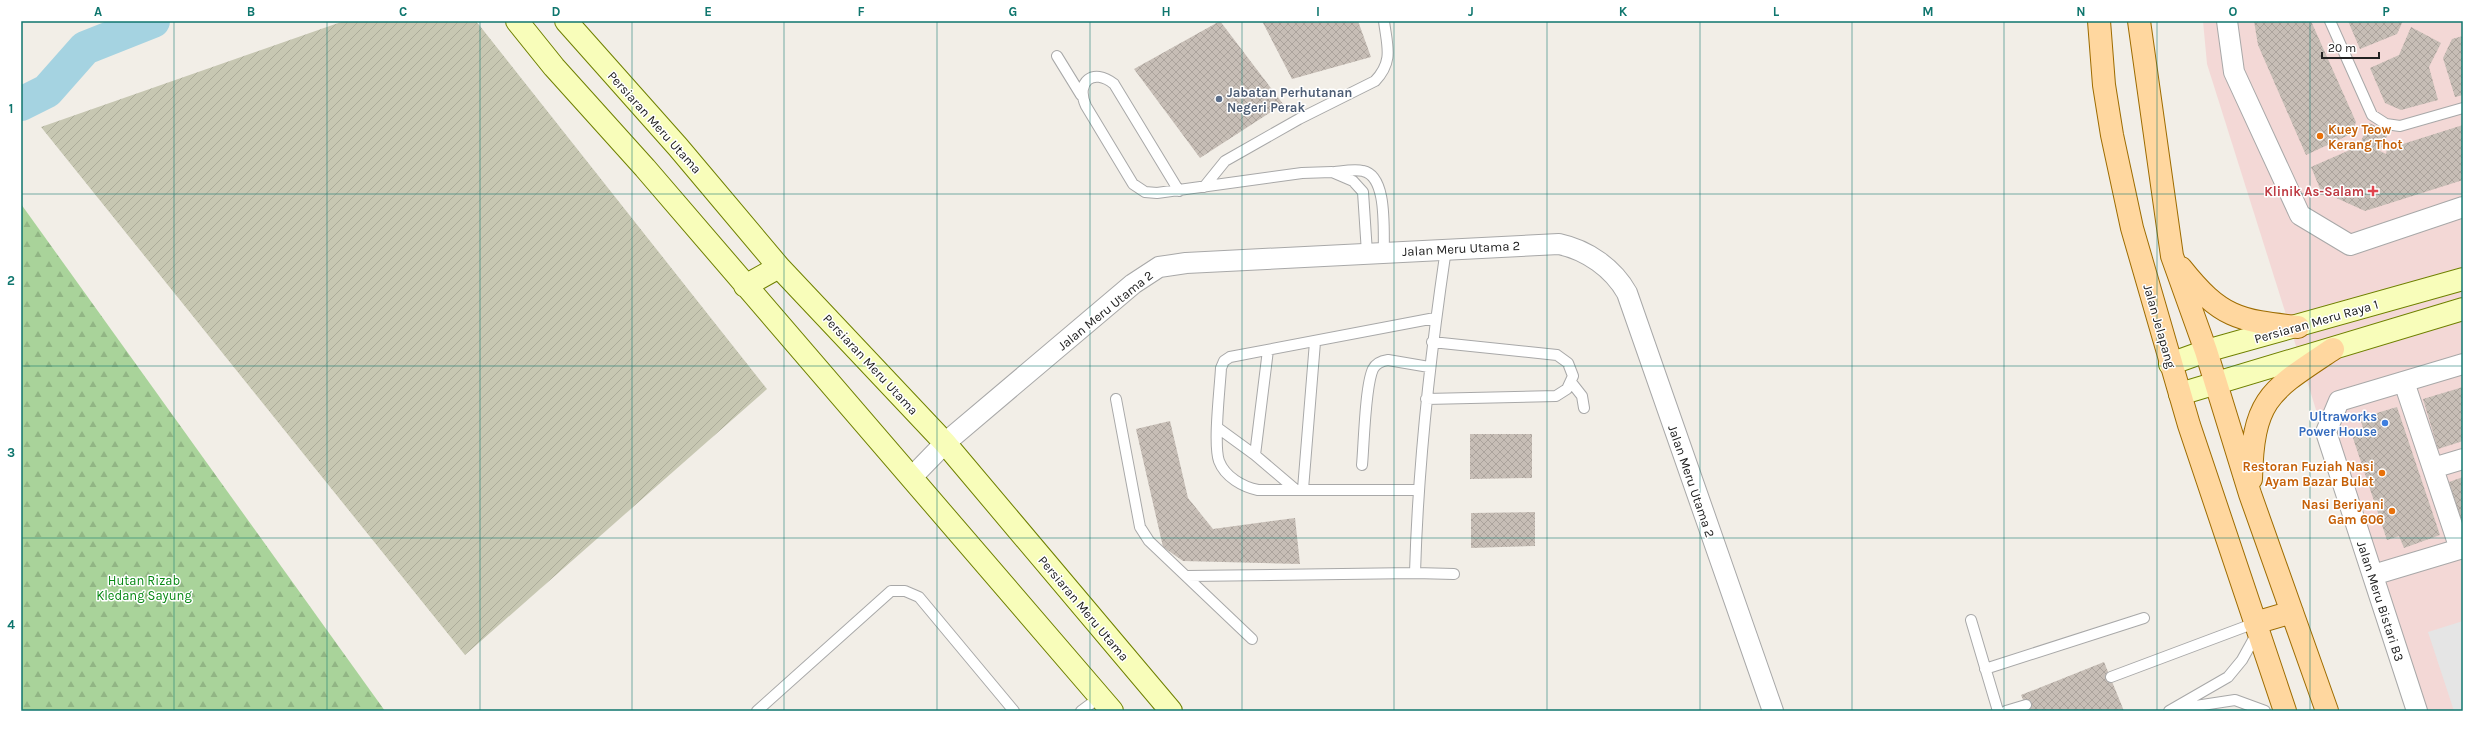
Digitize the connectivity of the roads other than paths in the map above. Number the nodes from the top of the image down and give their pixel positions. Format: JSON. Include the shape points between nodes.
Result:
{"nodes":[{"id":1,"x":517,"y":21,"type":"edge"},
{"id":2,"x":566,"y":21,"type":"edge"},
{"id":3,"x":1384,"y":21,"type":"edge"},
{"id":4,"x":2099,"y":21,"type":"edge"},
{"id":5,"x":2139,"y":21,"type":"edge"},
{"id":6,"x":2227,"y":21,"type":"edge"},
{"id":7,"x":2330,"y":21,"type":"edge"},
{"id":8,"x":1057,"y":56,"type":"dead end"},
{"id":9,"x":1081,"y":95,"type":"junction"},
{"id":10,"x":2463,"y":108,"type":"edge"},
{"id":11,"x":1332,"y":172,"type":"junction"},
{"id":12,"x":1204,"y":187,"type":"junction"},
{"id":13,"x":1179,"y":191,"type":"junction"},
{"id":14,"x":2463,"y":207,"type":"edge"},
{"id":15,"x":1446,"y":249,"type":"junction"},
{"id":16,"x":1376,"y":253,"type":"junction"},
{"id":17,"x":2172,"y":256,"type":"junction"},
{"id":18,"x":779,"y":267,"type":"junction"},
{"id":19,"x":2463,"y":279,"type":"edge"},
{"id":20,"x":745,"y":286,"type":"junction"},
{"id":21,"x":2463,"y":309,"type":"edge"},
{"id":22,"x":1435,"y":318,"type":"junction"},
{"id":23,"x":2298,"y":327,"type":"junction"},
{"id":24,"x":1315,"y":342,"type":"junction"},
{"id":25,"x":1432,"y":342,"type":"junction"},
{"id":26,"x":2333,"y":349,"type":"junction"},
{"id":27,"x":1268,"y":350,"type":"junction"},
{"id":28,"x":2206,"y":351,"type":"junction"},
{"id":29,"x":2170,"y":364,"type":"junction"},
{"id":30,"x":2463,"y":364,"type":"edge"},
{"id":31,"x":1429,"y":367,"type":"junction"},
{"id":32,"x":1571,"y":382,"type":"junction"},
{"id":33,"x":2404,"y":382,"type":"junction"},
{"id":34,"x":2215,"y":383,"type":"junction"},
{"id":35,"x":2180,"y":394,"type":"junction"},
{"id":36,"x":1116,"y":399,"type":"dead end"},
{"id":37,"x":1426,"y":399,"type":"junction"},
{"id":38,"x":1584,"y":408,"type":"dead end"},
{"id":39,"x":1218,"y":428,"type":"junction"},
{"id":40,"x":945,"y":443,"type":"junction"},
{"id":41,"x":1256,"y":455,"type":"junction"},
{"id":42,"x":2463,"y":459,"type":"edge"},
{"id":43,"x":1362,"y":466,"type":"dead end"},
{"id":44,"x":2433,"y":468,"type":"junction"},
{"id":45,"x":912,"y":477,"type":"junction"},
{"id":46,"x":1299,"y":489,"type":"junction"},
{"id":47,"x":1417,"y":490,"type":"junction"},
{"id":48,"x":2250,"y":494,"type":"junction"},
{"id":49,"x":2462,"y":548,"type":"edge"},
{"id":50,"x":1415,"y":573,"type":"junction"},
{"id":51,"x":1454,"y":574,"type":"dead end"},
{"id":52,"x":2373,"y":575,"type":"junction"},
{"id":53,"x":1187,"y":576,"type":"junction"},
{"id":54,"x":2292,"y":612,"type":"junction"},
{"id":55,"x":2144,"y":618,"type":"dead end"},
{"id":56,"x":1971,"y":620,"type":"dead end"},
{"id":57,"x":2256,"y":628,"type":"junction"},
{"id":58,"x":1252,"y":639,"type":"dead end"},
{"id":59,"x":1985,"y":670,"type":"junction"},
{"id":60,"x":2111,"y":677,"type":"dead end"},
{"id":61,"x":1106,"y":704,"type":"edge"},
{"id":62,"x":2026,"y":705,"type":"dead end"},
{"id":63,"x":757,"y":711,"type":"edge"},
{"id":64,"x":1014,"y":711,"type":"edge"},
{"id":65,"x":1081,"y":711,"type":"edge"},
{"id":66,"x":1171,"y":711,"type":"edge"},
{"id":67,"x":1773,"y":711,"type":"edge"},
{"id":68,"x":1998,"y":711,"type":"edge"},
{"id":69,"x":2006,"y":711,"type":"edge"},
{"id":70,"x":2169,"y":711,"type":"edge"},
{"id":71,"x":2265,"y":711,"type":"edge"},
{"id":72,"x":2285,"y":711,"type":"edge"},
{"id":73,"x":2327,"y":711,"type":"edge"},
{"id":74,"x":2417,"y":711,"type":"edge"}],
"edges":[{"from":1,"to":20,"type":"main road","via":[[554,68],[645,168]]},
{"from":2,"to":18,"type":"main road","name":"Persiaran Meru Utama","via":[[678,147]]},
{"from":3,"to":12,"type":"lane","via":[[1389,60],[1385,70],[1375,81],[1225,161]]},
{"from":4,"to":29,"type":"main road","name":"Jalan Jelapang","via":[[2104,85],[2112,136],[2132,228]]},
{"from":5,"to":17,"type":"main road"},
{"from":6,"to":14,"type":"street","via":[[2234,72],[2300,215],[2350,245]]},
{"from":7,"to":10,"type":"lane","via":[[2372,115],[2386,124],[2400,126]]},
{"from":8,"to":9,"type":"lane"},
{"from":9,"to":13,"type":"lane","via":[[1133,184],[1145,192]]},
{"from":9,"to":13,"type":"lane","via":[[1082,86],[1097,76],[1106,77],[1114,84]]},
{"from":11,"to":12,"type":"lane","via":[[1302,173]]},
{"from":11,"to":16,"type":"lane","via":[[1353,181],[1363,192]]},
{"from":11,"to":16,"type":"lane","via":[[1363,171],[1374,176],[1380,186]]},
{"from":12,"to":13,"type":"lane"},
{"from":15,"to":16,"type":"street","name":"Jalan Meru Utama 2"},
{"from":15,"to":22,"type":"lane"},
{"from":15,"to":67,"type":"street","name":"Jalan Meru Utama 2","via":[[1559,244],[1573,247],[1589,255],[1621,282]]},
{"from":16,"to":40,"type":"street","name":"Jalan Meru Utama 2","via":[[1186,263],[1159,268],[1133,284]]},
{"from":17,"to":23,"type":"main road","via":[[2211,302],[2233,315],[2253,322]]},
{"from":17,"to":28,"type":"main road"},
{"from":18,"to":20,"type":"main road"},
{"from":18,"to":40,"type":"main road","name":"Persiaran Meru Utama"},
{"from":19,"to":23,"type":"main road","name":"Persiaran Meru Raya 1"},
{"from":20,"to":45,"type":"main road"},
{"from":21,"to":26,"type":"main road"},
{"from":22,"to":24,"type":"lane"},
{"from":22,"to":25,"type":"lane"},
{"from":23,"to":28,"type":"main road","name":"Persiaran Meru Raya 1"},
{"from":24,"to":27,"type":"lane"},
{"from":24,"to":46,"type":"lane"},
{"from":25,"to":31,"type":"lane"},
{"from":25,"to":32,"type":"lane","via":[[1557,355],[1564,358],[1572,370]]},
{"from":26,"to":34,"type":"main road"},
{"from":26,"to":48,"type":"main road","via":[[2284,382],[2268,398],[2257,421]]},
{"from":27,"to":39,"type":"lane","via":[[1224,361]]},
{"from":27,"to":41,"type":"lane"},
{"from":28,"to":29,"type":"main road","name":"Persiaran Meru Raya 1"},
{"from":28,"to":34,"type":"main road"},
{"from":29,"to":35,"type":"main road","name":"Jalan Jelapang"},
{"from":30,"to":33,"type":"street"},
{"from":31,"to":37,"type":"lane"},
{"from":31,"to":43,"type":"lane","via":[[1388,360],[1376,366],[1370,383]]},
{"from":32,"to":37,"type":"lane","via":[[1562,394],[1556,396]]},
{"from":32,"to":38,"type":"lane","via":[[1582,396]]},
{"from":33,"to":44,"type":"street"},
{"from":33,"to":52,"type":"street","name":"Jalan Meru Bistari B3","via":[[2339,400],[2326,432]]},
{"from":34,"to":35,"type":"main road"},
{"from":34,"to":48,"type":"main road"},
{"from":35,"to":57,"type":"main road","name":"Jalan Jelapang"},
{"from":36,"to":53,"type":"lane","via":[[1140,527],[1149,541]]},
{"from":37,"to":47,"type":"lane"},
{"from":39,"to":41,"type":"lane"},
{"from":39,"to":46,"type":"lane","via":[[1219,461],[1235,481],[1258,490]]},
{"from":40,"to":45,"type":"street","name":"Jalan Meru Utama 2"},
{"from":40,"to":66,"type":"main road","name":"Persiaran Meru Utama"},
{"from":41,"to":46,"type":"lane"},
{"from":42,"to":44,"type":"street"},
{"from":44,"to":49,"type":"street"},
{"from":45,"to":61,"type":"main road"},
{"from":46,"to":47,"type":"lane"},
{"from":47,"to":50,"type":"lane"},
{"from":48,"to":54,"type":"main road"},
{"from":49,"to":52,"type":"street"},
{"from":50,"to":51,"type":"lane"},
{"from":50,"to":53,"type":"lane"},
{"from":52,"to":74,"type":"street","name":"Jalan Meru Bistari B3"},
{"from":53,"to":58,"type":"lane"},
{"from":54,"to":57,"type":"main road"},
{"from":54,"to":73,"type":"main road"},
{"from":55,"to":59,"type":"lane"},
{"from":56,"to":59,"type":"lane"},
{"from":57,"to":60,"type":"lane"},
{"from":57,"to":70,"type":"lane","via":[[2242,660],[2228,678]]},
{"from":57,"to":72,"type":"main road","name":"Jalan Jelapang"},
{"from":59,"to":68,"type":"lane"},
{"from":61,"to":65,"type":"lane"},
{"from":62,"to":69,"type":"lane"},
{"from":63,"to":64,"type":"lane","via":[[891,591],[905,591],[919,597]]},
{"from":70,"to":71,"type":"lane","via":[[2235,700]]}]}
